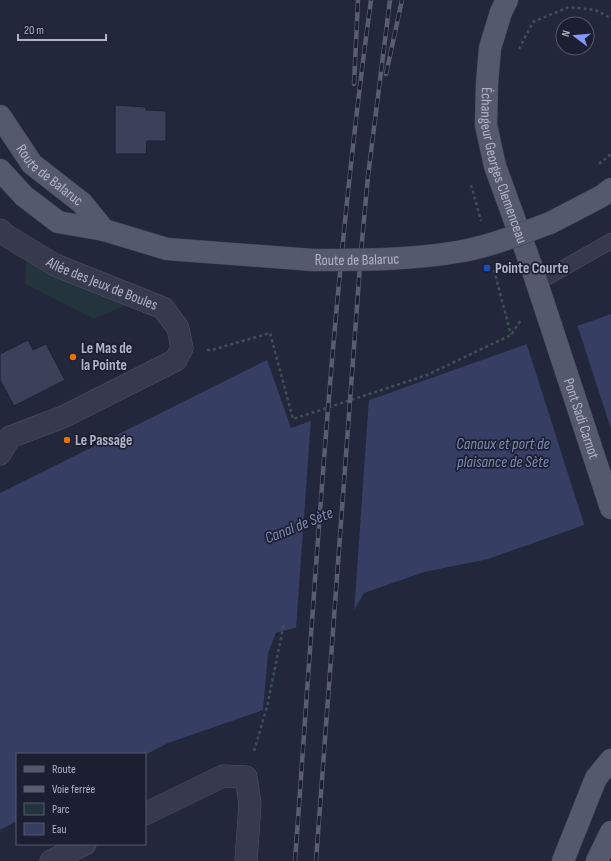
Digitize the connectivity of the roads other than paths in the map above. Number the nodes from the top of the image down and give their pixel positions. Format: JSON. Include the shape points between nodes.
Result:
{"nodes":[{"id":1,"x":508,"y":0,"type":"edge"},
{"id":2,"x":0,"y":116,"type":"edge"},
{"id":3,"x":0,"y":170,"type":"edge"},
{"id":4,"x":606,"y":193,"type":"edge"},
{"id":5,"x":0,"y":230,"type":"edge"},
{"id":6,"x":104,"y":230,"type":"junction"},
{"id":7,"x":611,"y":241,"type":"edge"},
{"id":8,"x":539,"y":290,"type":"junction"},
{"id":9,"x":552,"y":329,"type":"joint"},
{"id":10,"x":3,"y":440,"type":"edge"},
{"id":11,"x":611,"y":508,"type":"edge"},
{"id":12,"x":611,"y":760,"type":"edge"},
{"id":13,"x":146,"y":814,"type":"edge"},
{"id":14,"x":611,"y":832,"type":"edge"},
{"id":15,"x":83,"y":845,"type":"edge"},
{"id":16,"x":51,"y":861,"type":"edge"},
{"id":17,"x":246,"y":861,"type":"edge"},
{"id":18,"x":563,"y":861,"type":"edge"},
{"id":19,"x":597,"y":861,"type":"edge"}],
"edges":[{"from":1,"to":8,"type":"main road","name":"Échangeur Georges Clemenceau","via":[[501,12],[490,48],[486,125],[495,166]]},
{"from":2,"to":6,"type":"main road","name":"Route de Balaruc","via":[[32,164],[82,203]]},
{"from":3,"to":6,"type":"main road","name":"Route de Balaruc","via":[[24,196],[58,222]]},
{"from":4,"to":6,"type":"main road","name":"Route de Balaruc","bridge":true,"via":[[550,223],[502,241],[457,252],[384,260],[313,260],[167,249]]},
{"from":5,"to":10,"type":"street","name":"Allée des Jeux de Boules","via":[[55,265],[163,308],[178,328],[182,348],[176,360],[63,417]]},
{"from":7,"to":8,"type":"lane"},
{"from":8,"to":9,"type":"main road","name":"Échangeur Georges Clemenceau"},
{"from":9,"to":11,"type":"main road","name":"Pont Sadi Carnot"},
{"from":12,"to":18,"type":"main road","via":[[596,778]]},
{"from":13,"to":17,"type":"street","via":[[223,776],[246,777],[250,804]]},
{"from":14,"to":19,"type":"main road"},
{"from":15,"to":16,"type":"street"}]}
